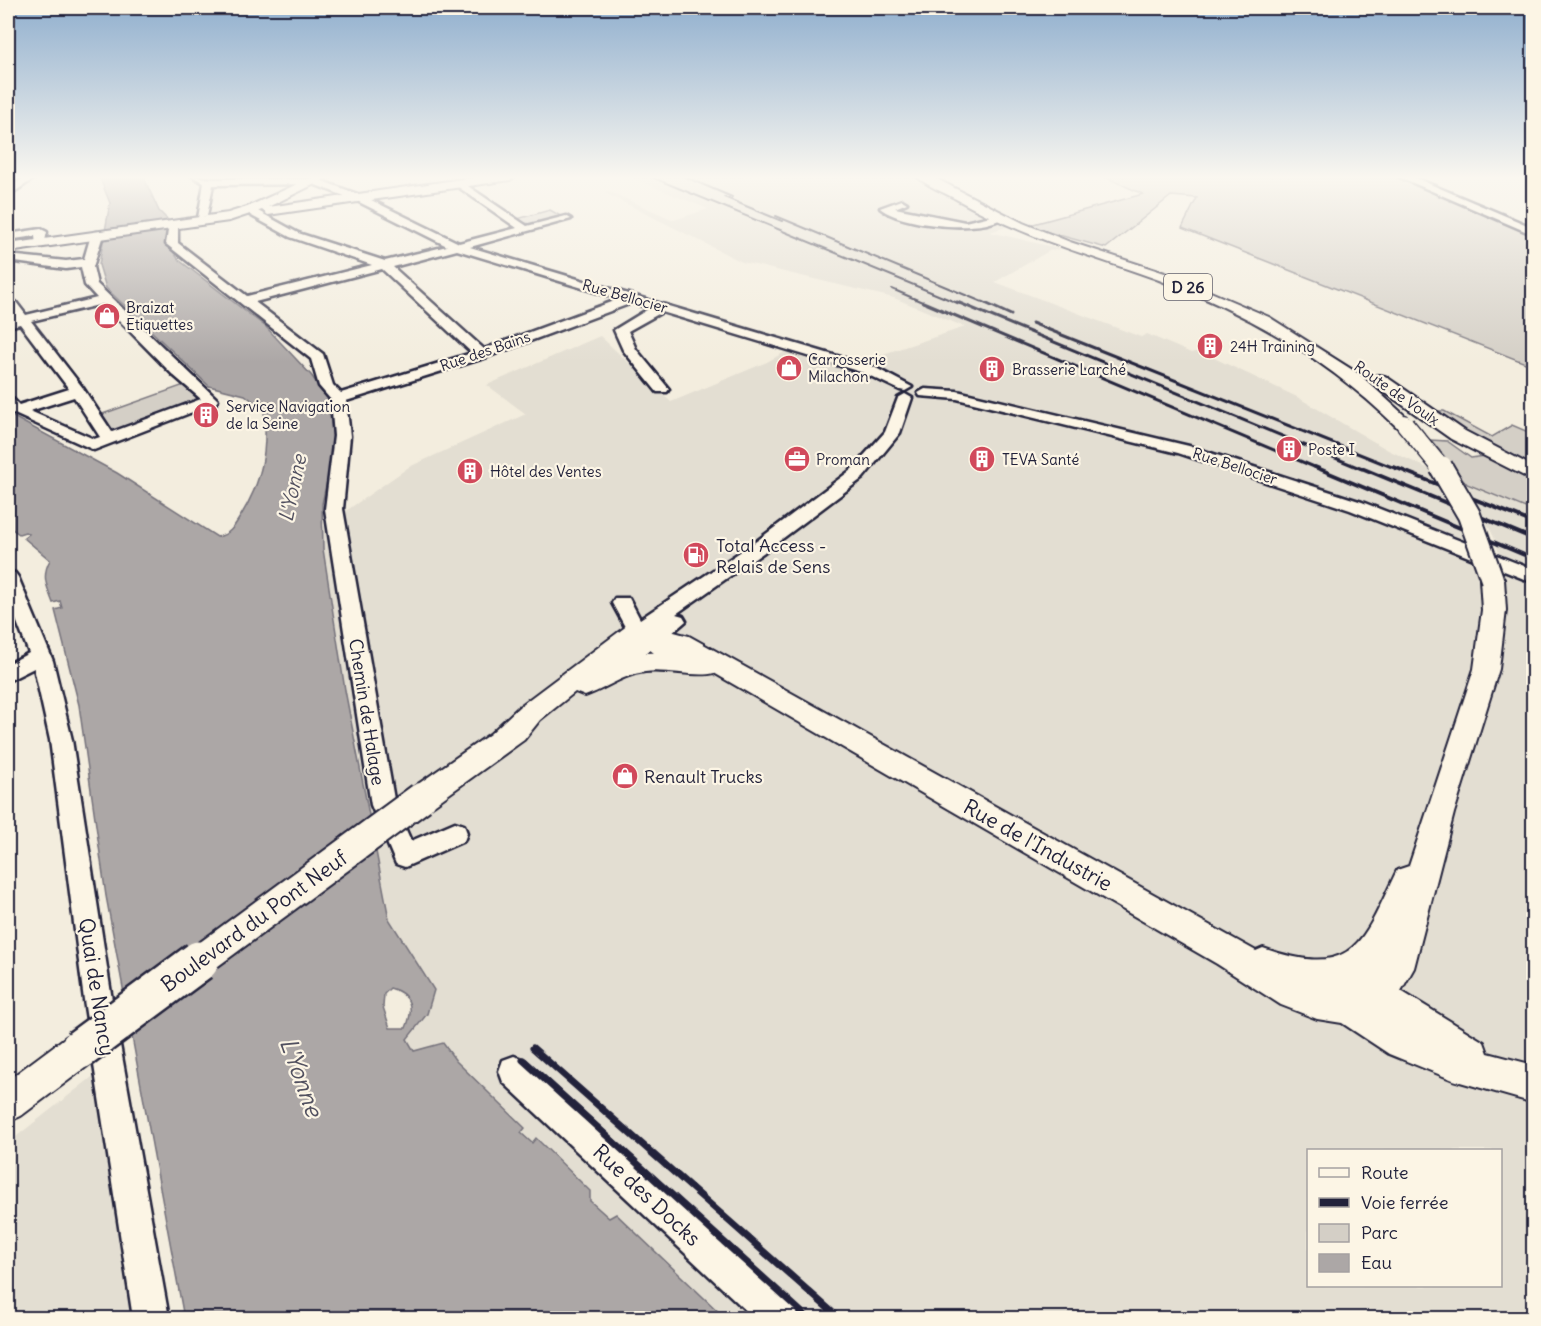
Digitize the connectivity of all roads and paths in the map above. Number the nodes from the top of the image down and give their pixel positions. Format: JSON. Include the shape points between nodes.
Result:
{"nodes":[{"id":1,"x":37,"y":238,"type":"edge"},
{"id":2,"x":47,"y":238,"type":"edge"},
{"id":3,"x":78,"y":238,"type":"edge"},
{"id":4,"x":99,"y":238,"type":"edge"},
{"id":5,"x":172,"y":238,"type":"edge"},
{"id":6,"x":302,"y":238,"type":"edge"},
{"id":7,"x":440,"y":238,"type":"edge"},
{"id":8,"x":492,"y":238,"type":"edge"},
{"id":9,"x":1047,"y":238,"type":"edge"},
{"id":10,"x":65,"y":240,"type":"junction"},
{"id":11,"x":459,"y":247,"type":"junction"},
{"id":12,"x":8,"y":248,"type":"edge"},
{"id":13,"x":8,"y":258,"type":"edge"},
{"id":14,"x":90,"y":262,"type":"junction"},
{"id":15,"x":66,"y":265,"type":"junction"},
{"id":16,"x":384,"y":266,"type":"junction"},
{"id":17,"x":631,"y":299,"type":"junction"},
{"id":18,"x":104,"y":300,"type":"junction"},
{"id":19,"x":247,"y":300,"type":"junction"},
{"id":20,"x":8,"y":305,"type":"edge"},
{"id":21,"x":661,"y":307,"type":"junction"},
{"id":22,"x":1257,"y":318,"type":"junction"},
{"id":23,"x":24,"y":319,"type":"junction"},
{"id":24,"x":8,"y":323,"type":"edge"},
{"id":25,"x":483,"y":354,"type":"junction"},
{"id":26,"x":662,"y":389,"type":"dead end"},
{"id":27,"x":78,"y":391,"type":"junction"},
{"id":28,"x":905,"y":392,"type":"junction"},
{"id":29,"x":338,"y":399,"type":"junction"},
{"id":30,"x":12,"y":406,"type":"edge"},
{"id":31,"x":108,"y":438,"type":"junction"},
{"id":32,"x":1533,"y":475,"type":"edge"},
{"id":33,"x":8,"y":577,"type":"edge"},
{"id":34,"x":1533,"y":577,"type":"edge"},
{"id":35,"x":663,"y":635,"type":"junction"},
{"id":36,"x":40,"y":656,"type":"junction"},
{"id":37,"x":8,"y":673,"type":"edge"},
{"id":38,"x":501,"y":740,"type":"junction"},
{"id":39,"x":1440,"y":813,"type":"junction"},
{"id":40,"x":456,"y":833,"type":"dead end"},
{"id":41,"x":1397,"y":968,"type":"junction"},
{"id":42,"x":1363,"y":1001,"type":"junction"},
{"id":43,"x":1435,"y":1034,"type":"junction"},
{"id":44,"x":513,"y":1071,"type":"dead end"},
{"id":45,"x":1517,"y":1078,"type":"edge"},
{"id":46,"x":8,"y":1103,"type":"edge"},
{"id":47,"x":151,"y":1318,"type":"edge"},
{"id":48,"x":780,"y":1318,"type":"edge"}],
"edges":[{"from":1,"to":12,"type":"main road"},
{"from":2,"to":10,"type":"main road"},
{"from":3,"to":10,"type":"main road"},
{"from":4,"to":14,"type":"street"},
{"from":5,"to":19,"type":"street","via":[[172,244]]},
{"from":6,"to":16,"type":"street"},
{"from":7,"to":11,"type":"street","name":"Rue Bellocier"},
{"from":8,"to":11,"type":"street"},
{"from":9,"to":22,"type":"main road","number":"D 26","via":[[1197,290]]},
{"from":10,"to":15,"type":"street"},
{"from":11,"to":16,"type":"street"},
{"from":11,"to":17,"type":"street","name":"Rue Bellocier"},
{"from":13,"to":15,"type":"street"},
{"from":14,"to":15,"type":"street"},
{"from":14,"to":18,"type":"street","via":[[87,274]]},
{"from":16,"to":19,"type":"street"},
{"from":16,"to":25,"type":"street"},
{"from":17,"to":21,"type":"street","name":"Rue Bellocier"},
{"from":17,"to":25,"type":"street","name":"Rue des Bains"},
{"from":18,"to":23,"type":"street"},
{"from":18,"to":31,"type":"street","via":[[211,399]]},
{"from":19,"to":29,"type":"street","via":[[318,357],[326,386]]},
{"from":20,"to":23,"type":"street"},
{"from":21,"to":26,"type":"street","via":[[621,330],[630,350]]},
{"from":21,"to":28,"type":"street","name":"Rue Bellocier","via":[[870,370]]},
{"from":22,"to":32,"type":"main road","name":"Route de Voulx","number":"D 26","via":[[1287,327],[1336,352],[1458,435]]},
{"from":22,"to":39,"type":"main road","bridge":true,"via":[[1338,365],[1406,424],[1454,483],[1482,540],[1492,579],[1494,642]]},
{"from":23,"to":24,"type":"street"},
{"from":23,"to":27,"type":"street"},
{"from":25,"to":29,"type":"street","name":"Rue des Bains"},
{"from":27,"to":30,"type":"street"},
{"from":27,"to":31,"type":"street"},
{"from":28,"to":34,"type":"street","name":"Rue Bellocier","via":[[920,399],[925,393],[957,394],[1183,449],[1356,506]]},
{"from":28,"to":35,"type":"street","name":"Boulevard du Pont Neuf","via":[[892,433],[857,474],[720,576]]},
{"from":29,"to":40,"type":"street","name":"Chemin de Halage","via":[[342,436],[334,509],[382,805],[405,856]]},
{"from":30,"to":31,"type":"street","via":[[94,444]]},
{"from":33,"to":36,"type":"street","name":"Quai de Nancy"},
{"from":35,"to":38,"type":"main road","name":"Boulevard du Pont Neuf","via":[[530,713]]},
{"from":35,"to":38,"type":"main road","name":"Boulevard du Pont Neuf","via":[[636,663],[597,678]]},
{"from":35,"to":42,"type":"main road","name":"Rue de l'Industrie","via":[[1229,953],[1288,990],[1312,1000]]},
{"from":36,"to":37,"type":"street"},
{"from":36,"to":47,"type":"street","name":"Quai de Nancy","via":[[61,740],[98,1000]]},
{"from":38,"to":46,"type":"main road","name":"Boulevard du Pont Neuf","bridge":true},
{"from":39,"to":41,"type":"main road"},
{"from":39,"to":42,"type":"main road","via":[[1377,947],[1364,962]]},
{"from":41,"to":42,"type":"main road","via":[[1388,985]]},
{"from":41,"to":43,"type":"main road","via":[[1410,997]]},
{"from":42,"to":43,"type":"main road"},
{"from":42,"to":45,"type":"main road","via":[[1402,1041],[1453,1062]]},
{"from":43,"to":45,"type":"main road"},
{"from":44,"to":48,"type":"street","name":"Rue des Docks"}]}
